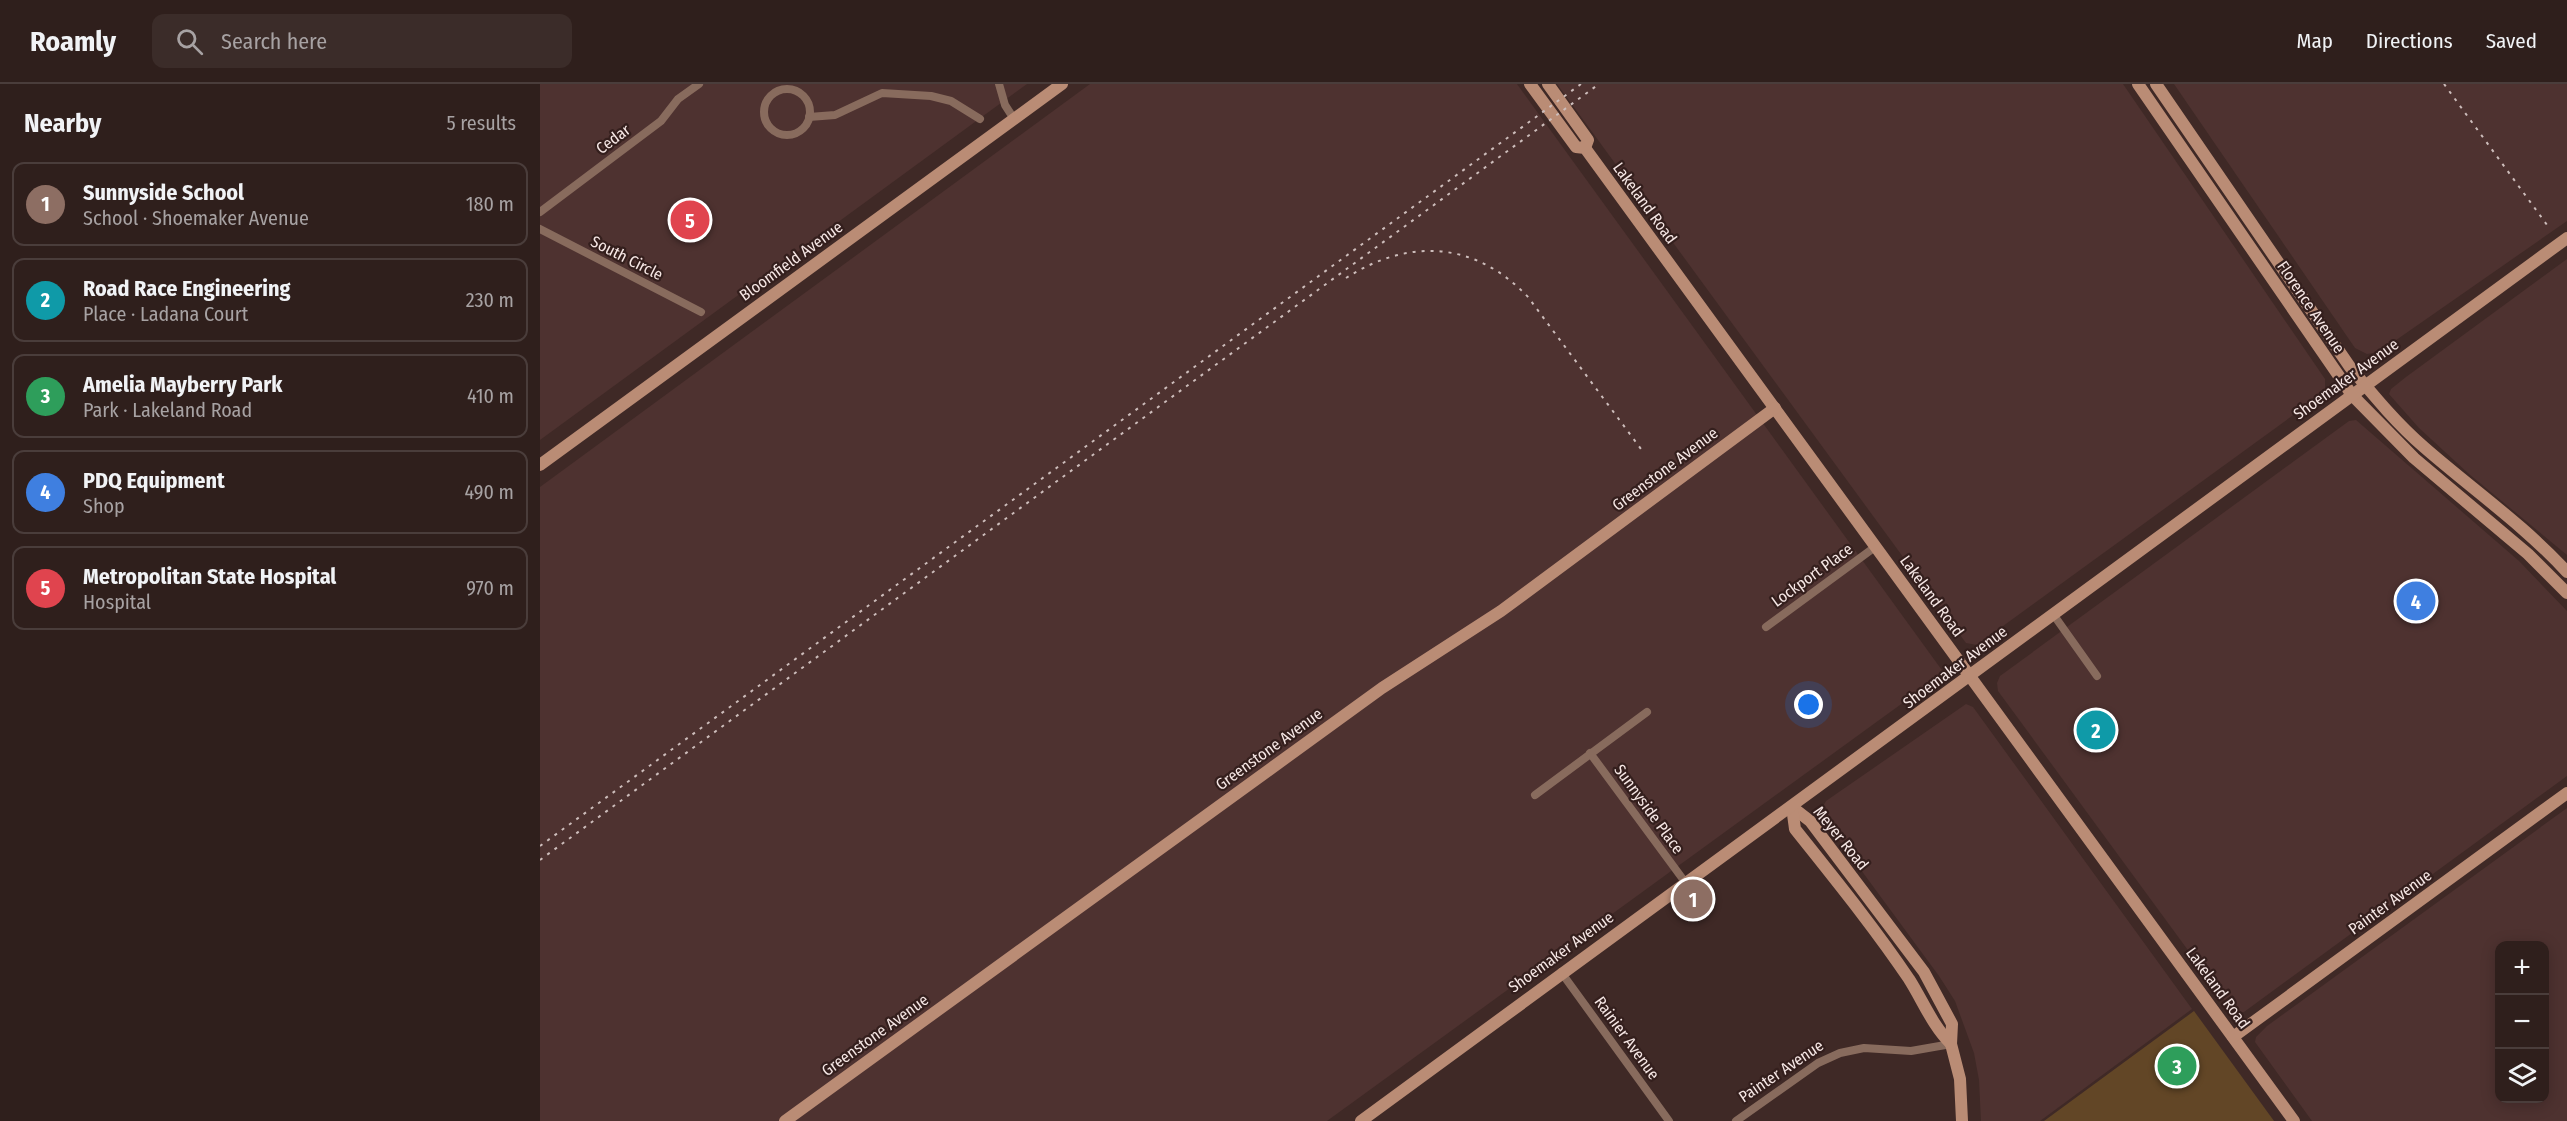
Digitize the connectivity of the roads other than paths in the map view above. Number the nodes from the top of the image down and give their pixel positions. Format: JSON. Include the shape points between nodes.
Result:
{"nodes":[{"id":1,"x":699,"y":84,"type":"edge"},
{"id":2,"x":999,"y":84,"type":"edge"},
{"id":3,"x":1062,"y":84,"type":"edge"},
{"id":4,"x":1530,"y":84,"type":"edge"},
{"id":5,"x":1548,"y":84,"type":"edge"},
{"id":6,"x":2138,"y":84,"type":"edge"},
{"id":7,"x":2156,"y":84,"type":"edge"},
{"id":8,"x":809,"y":117,"type":"junction"},
{"id":9,"x":980,"y":119,"type":"dead end"},
{"id":10,"x":1014,"y":119,"type":"junction"},
{"id":11,"x":1585,"y":148,"type":"junction"},
{"id":12,"x":540,"y":212,"type":"edge"},
{"id":13,"x":540,"y":229,"type":"edge"},
{"id":14,"x":2567,"y":238,"type":"edge"},
{"id":15,"x":2273,"y":256,"type":"junction"},
{"id":16,"x":2262,"y":264,"type":"junction"},
{"id":17,"x":701,"y":312,"type":"dead end"},
{"id":18,"x":2365,"y":386,"type":"junction"},
{"id":19,"x":2352,"y":395,"type":"junction"},
{"id":20,"x":1775,"y":408,"type":"junction"},
{"id":21,"x":540,"y":465,"type":"edge"},
{"id":22,"x":1875,"y":547,"type":"junction"},
{"id":23,"x":2567,"y":572,"type":"edge"},
{"id":24,"x":2567,"y":593,"type":"edge"},
{"id":25,"x":2053,"y":614,"type":"junction"},
{"id":26,"x":1766,"y":627,"type":"dead end"},
{"id":27,"x":1970,"y":676,"type":"junction"},
{"id":28,"x":2097,"y":676,"type":"dead end"},
{"id":29,"x":1647,"y":712,"type":"dead end"},
{"id":30,"x":1590,"y":753,"type":"junction"},
{"id":31,"x":2567,"y":793,"type":"edge"},
{"id":32,"x":1535,"y":795,"type":"dead end"},
{"id":33,"x":1792,"y":807,"type":"junction"},
{"id":34,"x":1685,"y":882,"type":"junction"},
{"id":35,"x":1899,"y":939,"type":"junction"},
{"id":36,"x":1886,"y":947,"type":"junction"},
{"id":37,"x":1561,"y":972,"type":"junction"},
{"id":38,"x":2233,"y":1037,"type":"junction"},
{"id":39,"x":1951,"y":1044,"type":"junction"},
{"id":40,"x":784,"y":1121,"type":"edge"},
{"id":41,"x":1361,"y":1121,"type":"edge"},
{"id":42,"x":1669,"y":1121,"type":"edge"},
{"id":43,"x":1736,"y":1121,"type":"edge"},
{"id":44,"x":1962,"y":1121,"type":"edge"},
{"id":45,"x":2294,"y":1121,"type":"edge"}],
"edges":[{"from":1,"to":12,"type":"street","name":"Cedar","via":[[678,99],[662,121]]},
{"from":2,"to":10,"type":"street"},
{"from":3,"to":10,"type":"main road","name":"Bloomfield Avenue"},
{"from":4,"to":11,"type":"main road","name":"Lakeland Road","via":[[1576,147]]},
{"from":5,"to":11,"type":"main road","name":"Lakeland Road","via":[[1588,140]]},
{"from":6,"to":16,"type":"main road","name":"Florence Avenue"},
{"from":7,"to":15,"type":"main road","name":"Florence Avenue"},
{"from":8,"to":8,"type":"street","via":[[808,103],[792,90],[772,94],[764,108],[766,123],[778,134],[801,130]]},
{"from":8,"to":9,"type":"street","via":[[835,114],[882,93],[951,101]]},
{"from":10,"to":21,"type":"main road","name":"Bloomfield Avenue"},
{"from":11,"to":20,"type":"main road","name":"Lakeland Road"},
{"from":13,"to":17,"type":"street","name":"South Circle"},
{"from":14,"to":18,"type":"main road","name":"Shoemaker Avenue"},
{"from":15,"to":16,"type":"main road"},
{"from":15,"to":18,"type":"main road","name":"Florence Avenue"},
{"from":16,"to":19,"type":"main road","name":"Florence Avenue"},
{"from":18,"to":19,"type":"main road","name":"Shoemaker Avenue"},
{"from":18,"to":23,"type":"main road","name":"Florence Avenue","via":[[2424,447]]},
{"from":19,"to":24,"type":"main road","name":"Florence Avenue","via":[[2414,458],[2528,554]]},
{"from":19,"to":25,"type":"main road","name":"Shoemaker Avenue"},
{"from":20,"to":22,"type":"main road","name":"Lakeland Road"},
{"from":20,"to":40,"type":"main road","name":"Greenstone Avenue","via":[[1501,611],[1382,687]]},
{"from":22,"to":26,"type":"street","name":"Lockport Place"},
{"from":22,"to":27,"type":"main road","name":"Lakeland Road"},
{"from":25,"to":27,"type":"main road","name":"Shoemaker Avenue"},
{"from":25,"to":28,"type":"street"},
{"from":27,"to":33,"type":"main road","name":"Shoemaker Avenue"},
{"from":27,"to":38,"type":"main road","name":"Lakeland Road"},
{"from":29,"to":30,"type":"street"},
{"from":30,"to":32,"type":"street"},
{"from":30,"to":34,"type":"street","name":"Sunnyside Place"},
{"from":31,"to":38,"type":"main road","name":"Painter Avenue"},
{"from":33,"to":34,"type":"main road","name":"Shoemaker Avenue"},
{"from":33,"to":35,"type":"main road","name":"Meyer Road","via":[[1810,821]]},
{"from":33,"to":36,"type":"main road","name":"Meyer Road","via":[[1796,829]]},
{"from":34,"to":37,"type":"main road","name":"Shoemaker Avenue"},
{"from":35,"to":36,"type":"main road"},
{"from":35,"to":39,"type":"main road","name":"Meyer Road","via":[[1952,1024]]},
{"from":36,"to":39,"type":"main road","name":"Meyer Road","via":[[1910,980],[1938,1032]]},
{"from":37,"to":41,"type":"main road","name":"Shoemaker Avenue"},
{"from":37,"to":42,"type":"street","name":"Rainier Avenue"},
{"from":38,"to":45,"type":"main road","name":"Lakeland Road"},
{"from":39,"to":43,"type":"street","name":"Painter Avenue","via":[[1911,1052],[1864,1048],[1840,1053],[1818,1063]]},
{"from":39,"to":44,"type":"main road","name":"Meyer Road","via":[[1960,1079]]}]}
